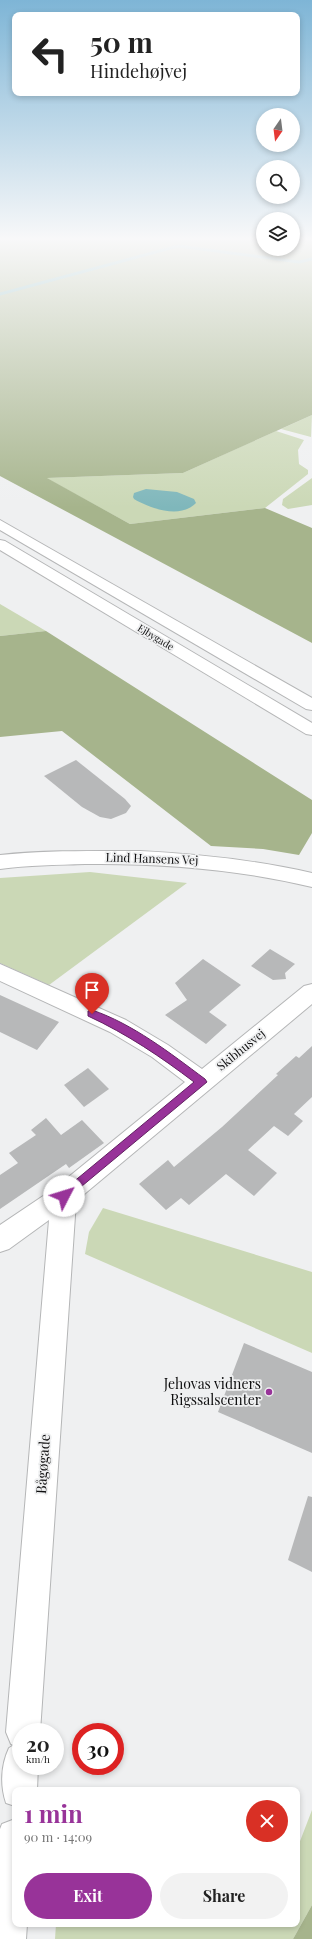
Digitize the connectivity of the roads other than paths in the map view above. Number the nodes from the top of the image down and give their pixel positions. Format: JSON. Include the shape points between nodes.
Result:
{"nodes":[{"id":1,"x":0,"y":524,"type":"edge"},
{"id":2,"x":0,"y":544,"type":"edge"},
{"id":3,"x":312,"y":705,"type":"edge"},
{"id":4,"x":312,"y":730,"type":"edge"},
{"id":5,"x":0,"y":862,"type":"edge"},
{"id":6,"x":309,"y":881,"type":"edge"},
{"id":7,"x":0,"y":972,"type":"edge"},
{"id":8,"x":312,"y":992,"type":"edge"},
{"id":9,"x":202,"y":1082,"type":"junction"},
{"id":10,"x":64,"y":1196,"type":"junction"},
{"id":11,"x":0,"y":1240,"type":"edge"},
{"id":12,"x":24,"y":1723,"type":"edge"},
{"id":13,"x":20,"y":1775,"type":"edge"},
{"id":14,"x":19,"y":1787,"type":"edge"},
{"id":15,"x":12,"y":1875,"type":"edge"},
{"id":16,"x":7,"y":1939,"type":"edge"}],
"edges":[{"from":1,"to":3,"type":"main road","name":"Ejbygade"},
{"from":2,"to":4,"type":"main road","name":"Ejbygade"},
{"from":5,"to":6,"type":"street","name":"Lind Hansens Vej","via":[[22,859],[134,857],[213,862],[274,871]]},
{"from":7,"to":9,"type":"street","via":[[118,1026],[160,1051]]},
{"from":8,"to":9,"type":"street","name":"Skibhusvej"},
{"from":9,"to":10,"type":"street","name":"Skibhusvej"},
{"from":10,"to":11,"type":"street","name":"Skibhusvej"},
{"from":10,"to":12,"type":"street","name":"Bågøgade"},
{"from":13,"to":14,"type":"street"},
{"from":15,"to":16,"type":"street"}]}
